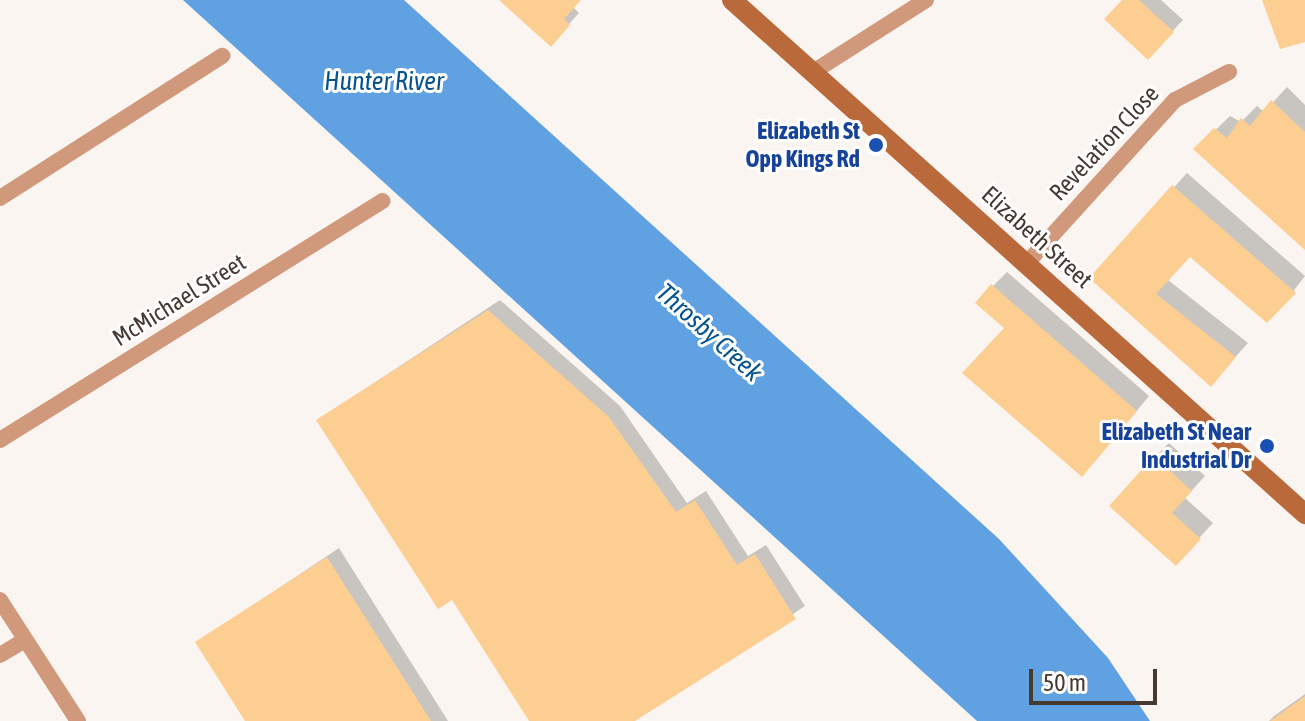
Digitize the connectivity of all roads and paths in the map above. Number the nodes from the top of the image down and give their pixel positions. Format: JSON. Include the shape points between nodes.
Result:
{"nodes":[{"id":1,"x":732,"y":0,"type":"edge"},
{"id":2,"x":926,"y":0,"type":"edge"},
{"id":3,"x":222,"y":56,"type":"dead end"},
{"id":4,"x":813,"y":72,"type":"junction"},
{"id":5,"x":1229,"y":72,"type":"dead end"},
{"id":6,"x":0,"y":198,"type":"edge"},
{"id":7,"x":383,"y":201,"type":"dead end"},
{"id":8,"x":1027,"y":263,"type":"junction"},
{"id":9,"x":0,"y":440,"type":"edge"},
{"id":10,"x":1305,"y":514,"type":"edge"},
{"id":11,"x":0,"y":600,"type":"edge"},
{"id":12,"x":25,"y":640,"type":"junction"},
{"id":13,"x":0,"y":655,"type":"edge"},
{"id":14,"x":78,"y":721,"type":"edge"}],
"edges":[{"from":1,"to":4,"type":"main road","name":"Elizabeth Street"},
{"from":2,"to":4,"type":"street"},
{"from":3,"to":6,"type":"street"},
{"from":4,"to":8,"type":"main road","name":"Elizabeth Street"},
{"from":5,"to":8,"type":"street","name":"Revelation Close","via":[[1175,100]]},
{"from":7,"to":9,"type":"street","name":"McMichael Street"},
{"from":8,"to":10,"type":"main road","name":"Elizabeth Street"},
{"from":11,"to":12,"type":"street"},
{"from":12,"to":13,"type":"street"},
{"from":12,"to":14,"type":"street"}]}
